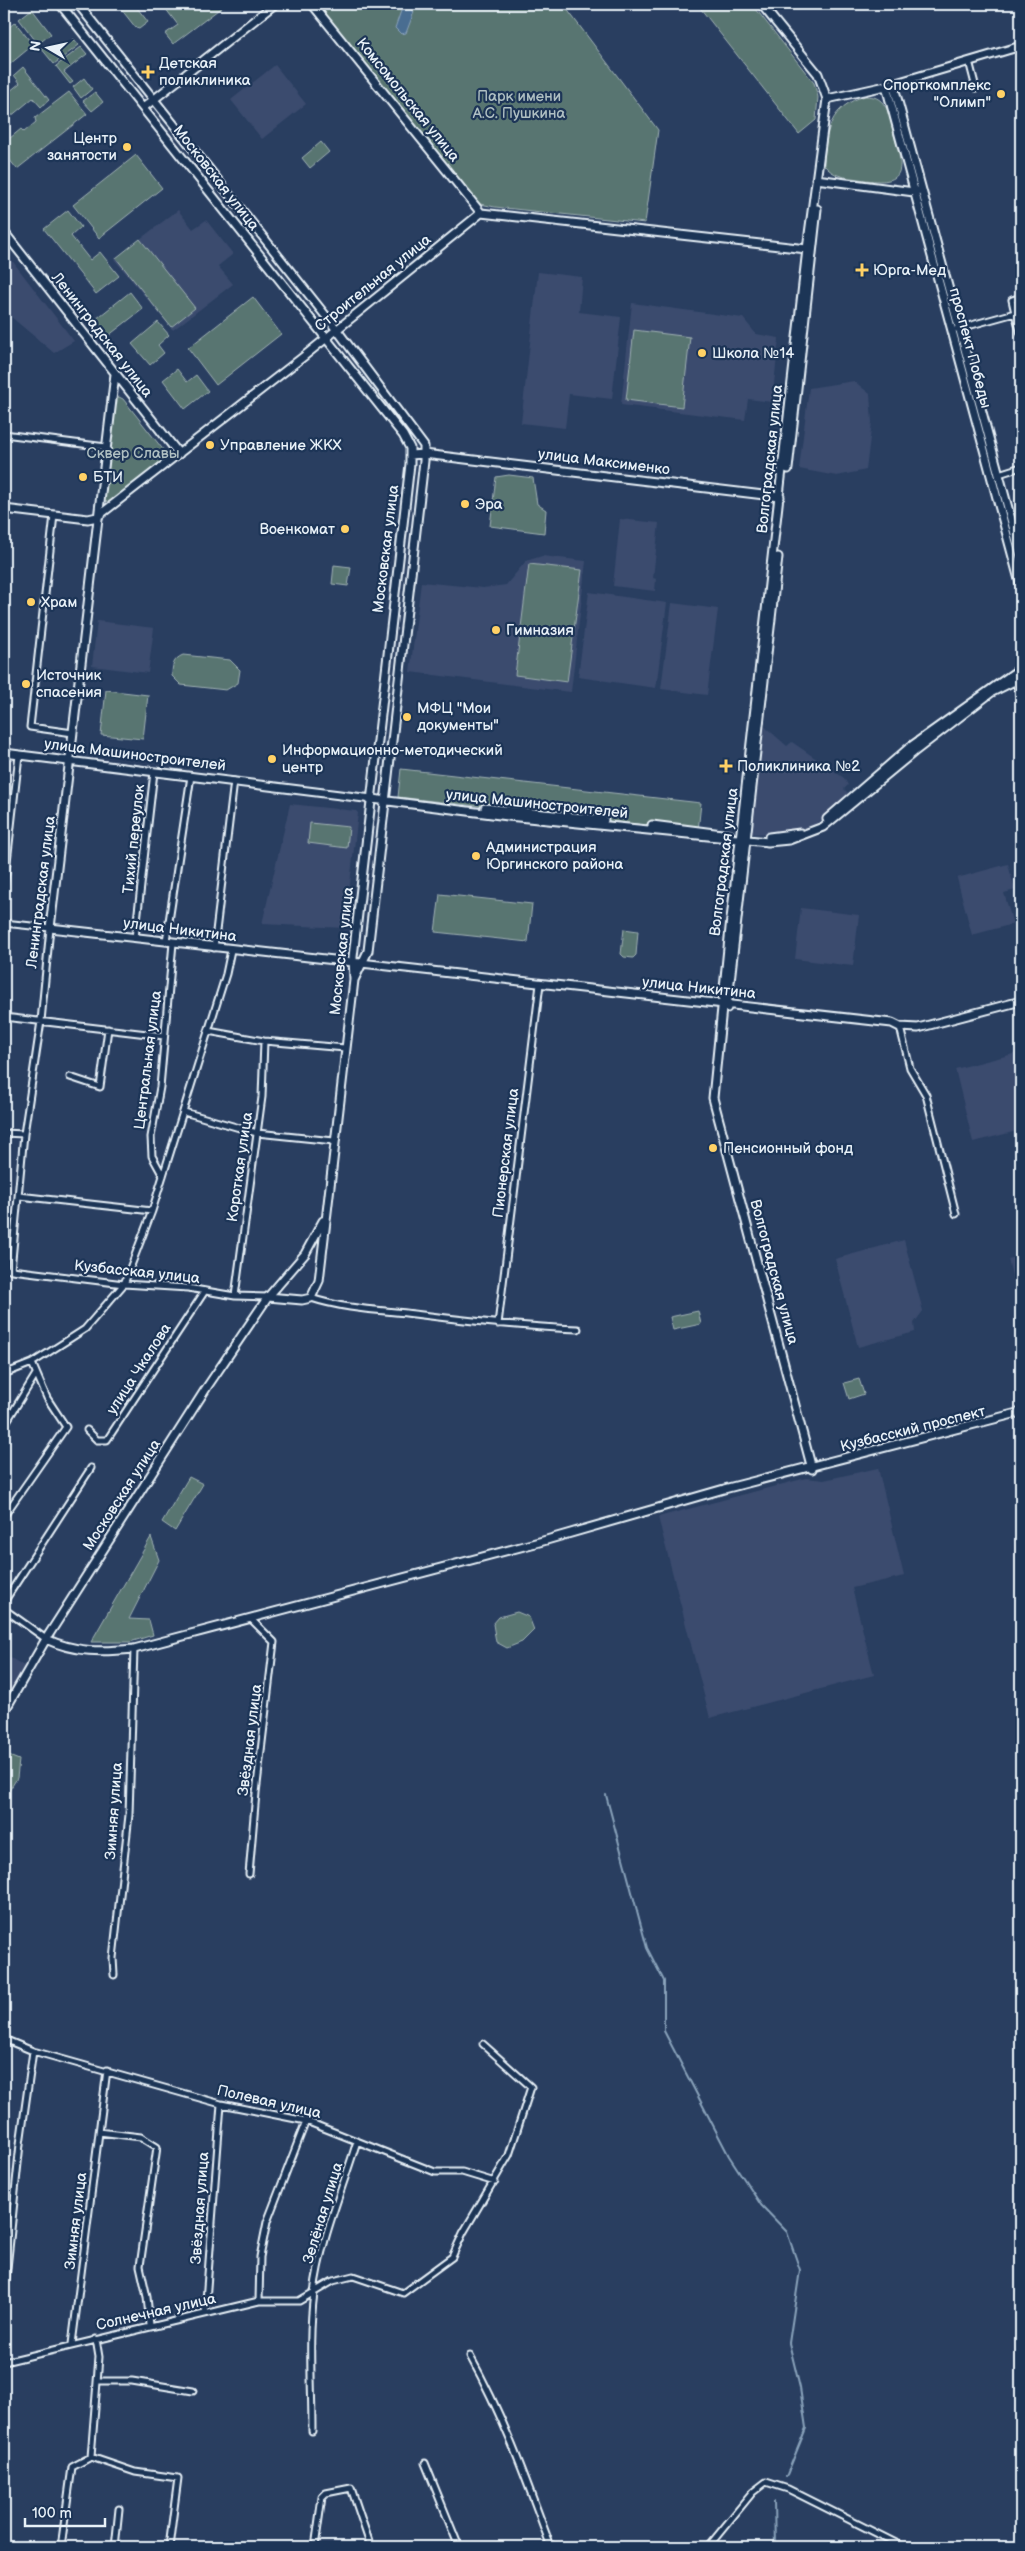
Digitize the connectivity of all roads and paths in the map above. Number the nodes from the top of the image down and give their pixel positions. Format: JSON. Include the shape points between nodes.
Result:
{"nodes":[{"id":1,"x":60,"y":4,"type":"edge"},
{"id":2,"x":78,"y":4,"type":"edge"},
{"id":3,"x":275,"y":4,"type":"edge"},
{"id":4,"x":312,"y":4,"type":"edge"},
{"id":5,"x":761,"y":4,"type":"edge"},
{"id":6,"x":1021,"y":46,"type":"edge"},
{"id":7,"x":969,"y":61,"type":"junction"},
{"id":8,"x":890,"y":85,"type":"junction"},
{"id":9,"x":976,"y":88,"type":"dead end"},
{"id":10,"x":827,"y":99,"type":"junction"},
{"id":11,"x":154,"y":100,"type":"junction"},
{"id":12,"x":143,"y":108,"type":"junction"},
{"id":13,"x":818,"y":180,"type":"junction"},
{"id":14,"x":922,"y":189,"type":"junction"},
{"id":15,"x":914,"y":192,"type":"junction"},
{"id":16,"x":481,"y":213,"type":"junction"},
{"id":17,"x":4,"y":232,"type":"edge"},
{"id":18,"x":807,"y":249,"type":"junction"},
{"id":19,"x":1021,"y":297,"type":"edge"},
{"id":20,"x":1016,"y":313,"type":"junction"},
{"id":21,"x":956,"y":329,"type":"junction"},
{"id":22,"x":337,"y":330,"type":"junction"},
{"id":23,"x":1021,"y":334,"type":"edge"},
{"id":24,"x":327,"y":339,"type":"junction"},
{"id":25,"x":115,"y":374,"type":"junction"},
{"id":26,"x":4,"y":434,"type":"edge"},
{"id":27,"x":106,"y":447,"type":"junction"},
{"id":28,"x":179,"y":454,"type":"junction"},
{"id":29,"x":424,"y":454,"type":"junction"},
{"id":30,"x":410,"y":455,"type":"junction"},
{"id":31,"x":1021,"y":467,"type":"edge"},
{"id":32,"x":999,"y":474,"type":"junction"},
{"id":33,"x":780,"y":500,"type":"junction"},
{"id":34,"x":4,"y":509,"type":"edge"},
{"id":35,"x":54,"y":515,"type":"junction"},
{"id":36,"x":97,"y":517,"type":"junction"},
{"id":37,"x":402,"y":537,"type":"junction"},
{"id":38,"x":415,"y":539,"type":"junction"},
{"id":39,"x":1021,"y":556,"type":"edge"},
{"id":40,"x":1021,"y":587,"type":"edge"},
{"id":41,"x":1019,"y":667,"type":"edge"},
{"id":42,"x":1016,"y":680,"type":"junction"},
{"id":43,"x":1021,"y":695,"type":"edge"},
{"id":44,"x":73,"y":733,"type":"junction"},
{"id":45,"x":4,"y":753,"type":"edge"},
{"id":46,"x":19,"y":756,"type":"junction"},
{"id":47,"x":70,"y":762,"type":"junction"},
{"id":48,"x":154,"y":772,"type":"junction"},
{"id":49,"x":191,"y":776,"type":"junction"},
{"id":50,"x":234,"y":781,"type":"junction"},
{"id":51,"x":372,"y":797,"type":"junction"},
{"id":52,"x":386,"y":799,"type":"junction"},
{"id":53,"x":743,"y":839,"type":"junction"},
{"id":54,"x":4,"y":889,"type":"edge"},
{"id":55,"x":4,"y":924,"type":"edge"},
{"id":56,"x":50,"y":928,"type":"junction"},
{"id":57,"x":135,"y":938,"type":"junction"},
{"id":58,"x":170,"y":942,"type":"junction"},
{"id":59,"x":214,"y":948,"type":"junction"},
{"id":60,"x":231,"y":950,"type":"junction"},
{"id":61,"x":352,"y":962,"type":"junction"},
{"id":62,"x":366,"y":965,"type":"junction"},
{"id":63,"x":354,"y":980,"type":"junction"},
{"id":64,"x":540,"y":984,"type":"junction"},
{"id":65,"x":1021,"y":1001,"type":"edge"},
{"id":66,"x":724,"y":1005,"type":"junction"},
{"id":67,"x":4,"y":1016,"type":"edge"},
{"id":68,"x":41,"y":1021,"type":"junction"},
{"id":69,"x":900,"y":1027,"type":"junction"},
{"id":70,"x":108,"y":1028,"type":"junction"},
{"id":71,"x":208,"y":1031,"type":"junction"},
{"id":72,"x":164,"y":1036,"type":"junction"},
{"id":73,"x":264,"y":1041,"type":"junction"},
{"id":74,"x":345,"y":1048,"type":"junction"},
{"id":75,"x":70,"y":1077,"type":"dead end"},
{"id":76,"x":184,"y":1112,"type":"junction"},
{"id":77,"x":257,"y":1132,"type":"junction"},
{"id":78,"x":4,"y":1133,"type":"edge"},
{"id":79,"x":24,"y":1134,"type":"junction"},
{"id":80,"x":334,"y":1141,"type":"junction"},
{"id":81,"x":163,"y":1176,"type":"junction"},
{"id":82,"x":19,"y":1196,"type":"junction"},
{"id":83,"x":152,"y":1212,"type":"junction"},
{"id":84,"x":327,"y":1214,"type":"junction"},
{"id":85,"x":956,"y":1214,"type":"dead end"},
{"id":86,"x":305,"y":1254,"type":"junction"},
{"id":87,"x":322,"y":1257,"type":"junction"},
{"id":88,"x":4,"y":1269,"type":"edge"},
{"id":89,"x":11,"y":1270,"type":"junction"},
{"id":90,"x":279,"y":1283,"type":"junction"},
{"id":91,"x":124,"y":1284,"type":"junction"},
{"id":92,"x":205,"y":1291,"type":"junction"},
{"id":93,"x":235,"y":1296,"type":"junction"},
{"id":94,"x":268,"y":1297,"type":"junction"},
{"id":95,"x":311,"y":1298,"type":"junction"},
{"id":96,"x":285,"y":1299,"type":"junction"},
{"id":97,"x":498,"y":1324,"type":"junction"},
{"id":98,"x":578,"y":1329,"type":"dead end"},
{"id":99,"x":32,"y":1363,"type":"junction"},
{"id":100,"x":4,"y":1374,"type":"edge"},
{"id":101,"x":36,"y":1374,"type":"junction"},
{"id":102,"x":1021,"y":1412,"type":"edge"},
{"id":103,"x":1021,"y":1417,"type":"edge"},
{"id":104,"x":4,"y":1426,"type":"edge"},
{"id":105,"x":87,"y":1430,"type":"dead end"},
{"id":106,"x":814,"y":1467,"type":"junction"},
{"id":107,"x":91,"y":1468,"type":"dead end"},
{"id":108,"x":4,"y":1516,"type":"edge"},
{"id":109,"x":4,"y":1602,"type":"edge"},
{"id":110,"x":4,"y":1609,"type":"edge"},
{"id":111,"x":250,"y":1618,"type":"junction"},
{"id":112,"x":46,"y":1639,"type":"junction"},
{"id":113,"x":134,"y":1649,"type":"junction"},
{"id":114,"x":4,"y":1712,"type":"edge"},
{"id":115,"x":249,"y":1874,"type":"dead end"},
{"id":116,"x":114,"y":1975,"type":"dead end"},
{"id":117,"x":4,"y":2040,"type":"edge"},
{"id":118,"x":483,"y":2044,"type":"dead end"},
{"id":119,"x":33,"y":2051,"type":"junction"},
{"id":120,"x":106,"y":2070,"type":"junction"},
{"id":121,"x":220,"y":2104,"type":"junction"},
{"id":122,"x":306,"y":2121,"type":"junction"},
{"id":123,"x":99,"y":2132,"type":"junction"},
{"id":124,"x":357,"y":2141,"type":"junction"},
{"id":125,"x":495,"y":2182,"type":"junction"},
{"id":126,"x":314,"y":2292,"type":"junction"},
{"id":127,"x":4,"y":2296,"type":"edge"},
{"id":128,"x":259,"y":2302,"type":"junction"},
{"id":129,"x":205,"y":2314,"type":"junction"},
{"id":130,"x":150,"y":2326,"type":"junction"},
{"id":131,"x":96,"y":2339,"type":"junction"},
{"id":132,"x":72,"y":2344,"type":"junction"},
{"id":133,"x":470,"y":2356,"type":"dead end"},
{"id":134,"x":4,"y":2362,"type":"edge"},
{"id":135,"x":97,"y":2381,"type":"junction"},
{"id":136,"x":193,"y":2390,"type":"dead end"},
{"id":137,"x":312,"y":2431,"type":"dead end"},
{"id":138,"x":91,"y":2458,"type":"junction"},
{"id":139,"x":425,"y":2463,"type":"dead end"},
{"id":140,"x":119,"y":2509,"type":"dead end"},
{"id":141,"x":61,"y":2547,"type":"edge"},
{"id":142,"x":115,"y":2547,"type":"edge"},
{"id":143,"x":169,"y":2547,"type":"edge"},
{"id":144,"x":314,"y":2547,"type":"edge"},
{"id":145,"x":370,"y":2547,"type":"edge"},
{"id":146,"x":459,"y":2547,"type":"edge"},
{"id":147,"x":551,"y":2547,"type":"edge"},
{"id":148,"x":708,"y":2547,"type":"edge"},
{"id":149,"x":904,"y":2547,"type":"edge"}],
"edges":[{"from":1,"to":12,"type":"main road","name":"Московская улица"},
{"from":2,"to":11,"type":"main road","name":"Московская улица"},
{"from":3,"to":11,"type":"main road"},
{"from":4,"to":16,"type":"main road","name":"Комсомольская улица"},
{"from":5,"to":10,"type":"main road","via":[[818,74]]},
{"from":6,"to":7,"type":"main road"},
{"from":7,"to":8,"type":"main road"},
{"from":7,"to":9,"type":"street"},
{"from":8,"to":10,"type":"main road"},
{"from":8,"to":14,"type":"main road"},
{"from":8,"to":15,"type":"main road","name":"проспект Победы"},
{"from":10,"to":13,"type":"main road","name":"Волгоградская улица"},
{"from":11,"to":12,"type":"main road"},
{"from":11,"to":22,"type":"main road","name":"Московская улица"},
{"from":12,"to":24,"type":"main road","name":"Московская улица"},
{"from":13,"to":15,"type":"main road"},
{"from":13,"to":18,"type":"main road","name":"Волгоградская улица"},
{"from":13,"to":53,"type":"main road"},
{"from":14,"to":15,"type":"main road"},
{"from":14,"to":21,"type":"main road"},
{"from":15,"to":21,"type":"main road","name":"проспект Победы"},
{"from":16,"to":18,"type":"main road"},
{"from":16,"to":22,"type":"main road","name":"Строительная улица"},
{"from":17,"to":25,"type":"main road","name":"Ленинградская улица"},
{"from":18,"to":33,"type":"main road","name":"Волгоградская улица"},
{"from":19,"to":20,"type":"street","via":[[1012,300]]},
{"from":20,"to":21,"type":"street"},
{"from":20,"to":23,"type":"street"},
{"from":21,"to":32,"type":"main road"},
{"from":21,"to":40,"type":"main road","name":"проспект Победы"},
{"from":22,"to":24,"type":"main road","name":"Строительная улица"},
{"from":22,"to":29,"type":"main road","name":"Московская улица","via":[[421,440]]},
{"from":24,"to":28,"type":"main road","name":"Строительная улица"},
{"from":24,"to":30,"type":"main road","name":"Московская улица","via":[[404,436]]},
{"from":25,"to":27,"type":"main road","name":"Ленинградская улица"},
{"from":25,"to":28,"type":"main road","name":"Ленинградская улица"},
{"from":26,"to":27,"type":"street"},
{"from":27,"to":36,"type":"main road","name":"Ленинградская улица"},
{"from":28,"to":36,"type":"main road","name":"Строительная улица"},
{"from":29,"to":30,"type":"main road","name":"улица Максименко"},
{"from":29,"to":33,"type":"main road","name":"улица Максименко"},
{"from":29,"to":38,"type":"main road","name":"Московская улица"},
{"from":30,"to":37,"type":"main road","name":"Московская улица"},
{"from":31,"to":32,"type":"street"},
{"from":32,"to":39,"type":"main road"},
{"from":33,"to":53,"type":"main road","name":"Волгоградская улица"},
{"from":34,"to":35,"type":"main road"},
{"from":35,"to":36,"type":"main road"},
{"from":35,"to":44,"type":"street","via":[[30,727]]},
{"from":36,"to":44,"type":"main road","name":"Ленинградская улица"},
{"from":37,"to":38,"type":"main road"},
{"from":37,"to":51,"type":"main road","name":"Московская улица"},
{"from":38,"to":52,"type":"main road","name":"Московская улица"},
{"from":41,"to":42,"type":"main road"},
{"from":41,"to":53,"type":"main road","via":[[910,747],[821,824],[793,835]]},
{"from":42,"to":43,"type":"main road"},
{"from":42,"to":53,"type":"main road","name":"улица Машиностроителей","via":[[992,692],[823,828],[789,840]]},
{"from":44,"to":47,"type":"main road","name":"Ленинградская улица"},
{"from":45,"to":46,"type":"main road","name":"улица Машиностроителей"},
{"from":46,"to":47,"type":"main road","name":"улица Машиностроителей"},
{"from":46,"to":54,"type":"street"},
{"from":47,"to":48,"type":"main road","name":"улица Машиностроителей"},
{"from":47,"to":56,"type":"main road","name":"Ленинградская улица"},
{"from":48,"to":49,"type":"main road","name":"улица Машиностроителей"},
{"from":48,"to":57,"type":"street","name":"Тихий переулок"},
{"from":49,"to":50,"type":"main road","name":"улица Машиностроителей"},
{"from":49,"to":58,"type":"street","name":"Центральная улица"},
{"from":50,"to":51,"type":"main road","name":"улица Машиностроителей"},
{"from":50,"to":59,"type":"street"},
{"from":51,"to":52,"type":"main road","name":"улица Машиностроителей"},
{"from":51,"to":61,"type":"main road","name":"Московская улица"},
{"from":52,"to":53,"type":"main road","name":"улица Машиностроителей"},
{"from":52,"to":62,"type":"main road","name":"Московская улица"},
{"from":53,"to":66,"type":"main road","name":"Волгоградская улица"},
{"from":55,"to":56,"type":"street","name":"улица Никитина"},
{"from":56,"to":57,"type":"main road","name":"улица Никитина"},
{"from":56,"to":68,"type":"street","name":"Ленинградская улица"},
{"from":57,"to":58,"type":"main road","name":"улица Никитина"},
{"from":58,"to":59,"type":"main road","name":"улица Никитина"},
{"from":58,"to":72,"type":"street","name":"Центральная улица"},
{"from":59,"to":60,"type":"main road","name":"улица Никитина"},
{"from":60,"to":61,"type":"main road","name":"улица Никитина"},
{"from":60,"to":71,"type":"street"},
{"from":61,"to":62,"type":"main road","name":"улица Никитина"},
{"from":61,"to":63,"type":"main road","name":"Московская улица"},
{"from":62,"to":63,"type":"main road","name":"Московская улица"},
{"from":62,"to":64,"type":"main road","name":"улица Никитина"},
{"from":63,"to":74,"type":"main road","name":"Московская улица"},
{"from":64,"to":66,"type":"main road","name":"улица Никитина"},
{"from":64,"to":97,"type":"street","name":"Пионерская улица"},
{"from":65,"to":69,"type":"main road","name":"улица Никитина","via":[[918,1028]]},
{"from":66,"to":69,"type":"main road","name":"улица Никитина"},
{"from":66,"to":106,"type":"main road","name":"Волгоградская улица","via":[[713,1098],[715,1110]]},
{"from":67,"to":68,"type":"street"},
{"from":68,"to":70,"type":"street"},
{"from":68,"to":79,"type":"street","name":"Ленинградская улица"},
{"from":69,"to":85,"type":"street","via":[[910,1068],[926,1095]]},
{"from":70,"to":72,"type":"street"},
{"from":70,"to":75,"type":"street","via":[[100,1087]]},
{"from":71,"to":73,"type":"street"},
{"from":71,"to":76,"type":"street"},
{"from":72,"to":81,"type":"street","name":"Центральная улица","via":[[160,1087],[151,1137],[152,1156]]},
{"from":73,"to":74,"type":"street"},
{"from":73,"to":77,"type":"street","name":"Короткая улица"},
{"from":74,"to":80,"type":"main road","name":"Московская улица"},
{"from":76,"to":77,"type":"street"},
{"from":76,"to":81,"type":"street"},
{"from":77,"to":80,"type":"street"},
{"from":77,"to":93,"type":"street","name":"Короткая улица"},
{"from":78,"to":79,"type":"street"},
{"from":79,"to":82,"type":"street","name":"Ленинградская улица"},
{"from":80,"to":84,"type":"main road","name":"Московская улица"},
{"from":81,"to":83,"type":"street"},
{"from":82,"to":83,"type":"street"},
{"from":82,"to":89,"type":"street","name":"Ленинградская улица"},
{"from":83,"to":91,"type":"street"},
{"from":84,"to":86,"type":"main road","name":"Московская улица"},
{"from":84,"to":87,"type":"main road","name":"Московская улица"},
{"from":86,"to":87,"type":"main road","via":[[313,1250]]},
{"from":86,"to":90,"type":"main road","name":"Московская улица"},
{"from":87,"to":95,"type":"main road","name":"Московская улица","via":[[319,1280]]},
{"from":88,"to":89,"type":"street","name":"Кузбасская улица"},
{"from":89,"to":91,"type":"street","name":"Кузбасская улица"},
{"from":90,"to":94,"type":"main road","name":"Московская улица"},
{"from":90,"to":96,"type":"main road","via":[[278,1292]]},
{"from":91,"to":92,"type":"street","name":"Кузбасская улица"},
{"from":91,"to":99,"type":"street","via":[[85,1329]]},
{"from":92,"to":93,"type":"street","name":"Кузбасская улица"},
{"from":92,"to":105,"type":"street","name":"улица Чкалова","via":[[107,1440],[97,1440]]},
{"from":93,"to":94,"type":"street","name":"Кузбасская улица"},
{"from":94,"to":96,"type":"main road"},
{"from":94,"to":112,"type":"main road","name":"Московская улица"},
{"from":95,"to":96,"type":"main road"},
{"from":95,"to":97,"type":"street","via":[[363,1309]]},
{"from":97,"to":98,"type":"street"},
{"from":99,"to":100,"type":"street"},
{"from":99,"to":101,"type":"street"},
{"from":101,"to":104,"type":"street"},
{"from":101,"to":108,"type":"street","via":[[66,1427]]},
{"from":102,"to":106,"type":"main road"},
{"from":103,"to":106,"type":"main road","name":"Кузбасский проспект"},
{"from":106,"to":111,"type":"main road"},
{"from":107,"to":109,"type":"street"},
{"from":110,"to":112,"type":"street"},
{"from":111,"to":113,"type":"main road"},
{"from":111,"to":115,"type":"street","name":"Звёздная улица","via":[[274,1642]]},
{"from":112,"to":113,"type":"main road","via":[[63,1647],[89,1652]]},
{"from":112,"to":114,"type":"main road","name":"Московская улица"},
{"from":113,"to":116,"type":"street","name":"Зимняя улица","via":[[129,1815],[113,1958]]},
{"from":117,"to":119,"type":"street","name":"Полевая улица"},
{"from":118,"to":125,"type":"street","via":[[531,2087],[509,2155]]},
{"from":119,"to":120,"type":"street","name":"Полевая улица"},
{"from":119,"to":127,"type":"street"},
{"from":120,"to":121,"type":"street","name":"Полевая улица"},
{"from":120,"to":123,"type":"street","name":"Зимняя улица"},
{"from":121,"to":122,"type":"street","name":"Полевая улица"},
{"from":121,"to":129,"type":"street","name":"Звёздная улица"},
{"from":122,"to":124,"type":"street","name":"Полевая улица"},
{"from":122,"to":128,"type":"street","via":[[267,2222],[260,2256]]},
{"from":123,"to":130,"type":"street","via":[[141,2137],[158,2147],[140,2266]]},
{"from":123,"to":132,"type":"street","name":"Зимняя улица"},
{"from":124,"to":125,"type":"street","name":"Полевая улица","via":[[435,2172],[462,2172]]},
{"from":124,"to":126,"type":"street","name":"Зелёная улица","via":[[322,2252]]},
{"from":125,"to":126,"type":"street","name":"Солнечная улица","via":[[452,2257],[403,2293],[353,2276],[332,2280]]},
{"from":126,"to":128,"type":"street","name":"Солнечная улица","via":[[299,2301]]},
{"from":126,"to":137,"type":"street","name":"Зелёная улица","via":[[309,2356]]},
{"from":128,"to":129,"type":"street","name":"Солнечная улица"},
{"from":129,"to":130,"type":"street","name":"Солнечная улица"},
{"from":130,"to":131,"type":"street","name":"Солнечная улица"},
{"from":131,"to":132,"type":"street","name":"Солнечная улица"},
{"from":131,"to":135,"type":"street","via":[[99,2357]]},
{"from":132,"to":134,"type":"street","name":"Солнечная улица"},
{"from":133,"to":147,"type":"street","via":[[487,2386]]},
{"from":135,"to":136,"type":"street"},
{"from":135,"to":138,"type":"street"},
{"from":138,"to":141,"type":"street","via":[[72,2467]]},
{"from":138,"to":143,"type":"street","via":[[135,2472],[178,2478]]},
{"from":139,"to":146,"type":"street"},
{"from":140,"to":142,"type":"street"},
{"from":144,"to":145,"type":"street","via":[[322,2498],[326,2493],[351,2488]]},
{"from":148,"to":149,"type":"street","via":[[753,2492],[766,2482],[781,2486]]}]}
